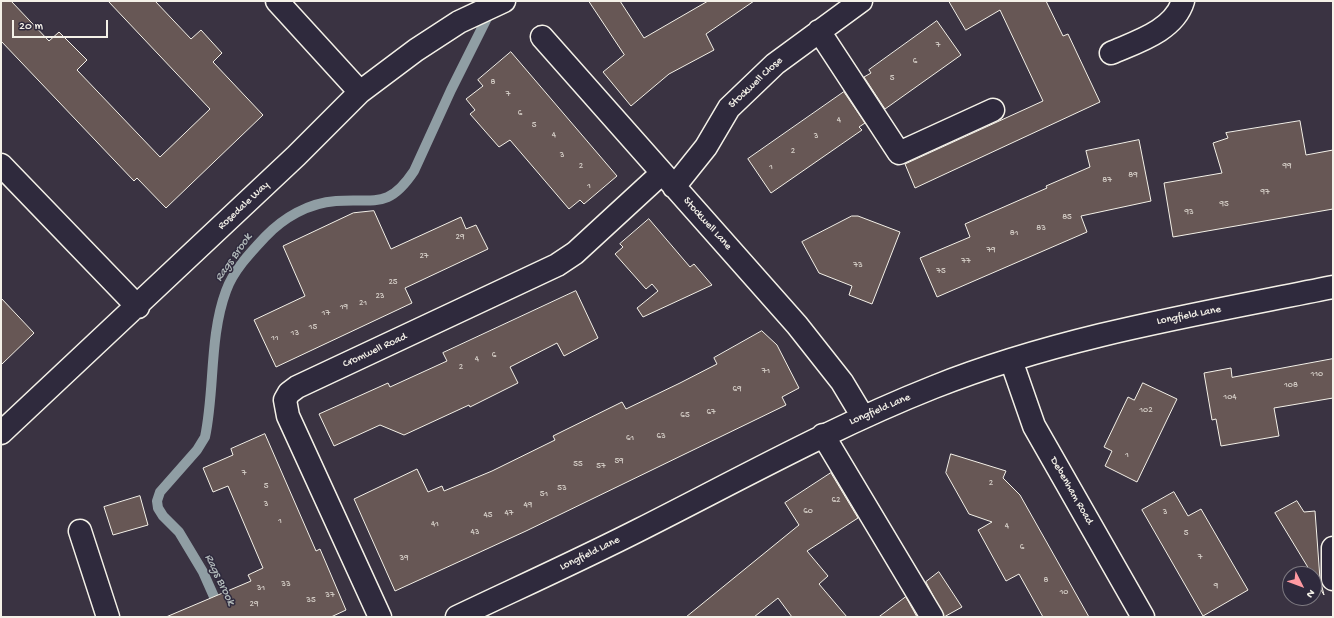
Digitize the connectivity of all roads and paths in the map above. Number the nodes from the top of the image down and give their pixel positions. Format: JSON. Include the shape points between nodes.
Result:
{"nodes":[{"id":1,"x":277,"y":1,"type":"edge"},
{"id":2,"x":504,"y":1,"type":"edge"},
{"id":3,"x":861,"y":1,"type":"edge"},
{"id":4,"x":1183,"y":1,"type":"edge"},
{"id":5,"x":819,"y":31,"type":"junction"},
{"id":6,"x":542,"y":37,"type":"dead end"},
{"id":7,"x":1111,"y":54,"type":"dead end"},
{"id":8,"x":360,"y":92,"type":"junction"},
{"id":9,"x":993,"y":110,"type":"dead end"},
{"id":10,"x":1,"y":164,"type":"edge"},
{"id":11,"x":668,"y":180,"type":"junction"},
{"id":12,"x":1333,"y":287,"type":"edge"},
{"id":13,"x":138,"y":307,"type":"junction"},
{"id":14,"x":1011,"y":360,"type":"junction"},
{"id":15,"x":863,"y":417,"type":"junction"},
{"id":16,"x":1,"y":433,"type":"edge"},
{"id":17,"x":823,"y":435,"type":"junction"},
{"id":18,"x":80,"y":531,"type":"dead end"},
{"id":19,"x":1333,"y":548,"type":"edge"},
{"id":20,"x":1333,"y":579,"type":"edge"},
{"id":21,"x":108,"y":617,"type":"edge"},
{"id":22,"x":380,"y":617,"type":"edge"},
{"id":23,"x":457,"y":617,"type":"edge"},
{"id":24,"x":932,"y":617,"type":"edge"},
{"id":25,"x":1143,"y":617,"type":"edge"}],
"edges":[{"from":1,"to":8,"type":"street"},
{"from":2,"to":8,"type":"street","name":"Rosedale Way","via":[[459,22]]},
{"from":3,"to":5,"type":"street","name":"Stockwell Close"},
{"from":4,"to":7,"type":"street","via":[[1175,17],[1151,36]]},
{"from":5,"to":9,"type":"street","via":[[899,153]]},
{"from":5,"to":11,"type":"street","name":"Stockwell Close","via":[[775,64],[729,108],[706,147]]},
{"from":6,"to":11,"type":"street","name":"Stockwell Lane"},
{"from":8,"to":13,"type":"street","name":"Rosedale Way"},
{"from":10,"to":13,"type":"street"},
{"from":11,"to":15,"type":"street","name":"Stockwell Lane","via":[[823,356]]},
{"from":11,"to":22,"type":"street","name":"Cromwell Road","via":[[576,253],[557,265],[305,383],[289,393],[285,400],[288,416]]},
{"from":12,"to":14,"type":"street","name":"Longfield Lane","via":[[1108,333]]},
{"from":13,"to":16,"type":"street","name":"Rosedale Way"},
{"from":14,"to":15,"type":"street","name":"Longfield Lane","via":[[936,386]]},
{"from":14,"to":25,"type":"street","name":"Debenham Road","via":[[1034,426]]},
{"from":15,"to":17,"type":"street","name":"Longfield Lane"},
{"from":17,"to":23,"type":"street","name":"Longfield Lane","via":[[640,530]]},
{"from":17,"to":24,"type":"street"},
{"from":18,"to":21,"type":"street"},
{"from":19,"to":20,"type":"street"}]}
